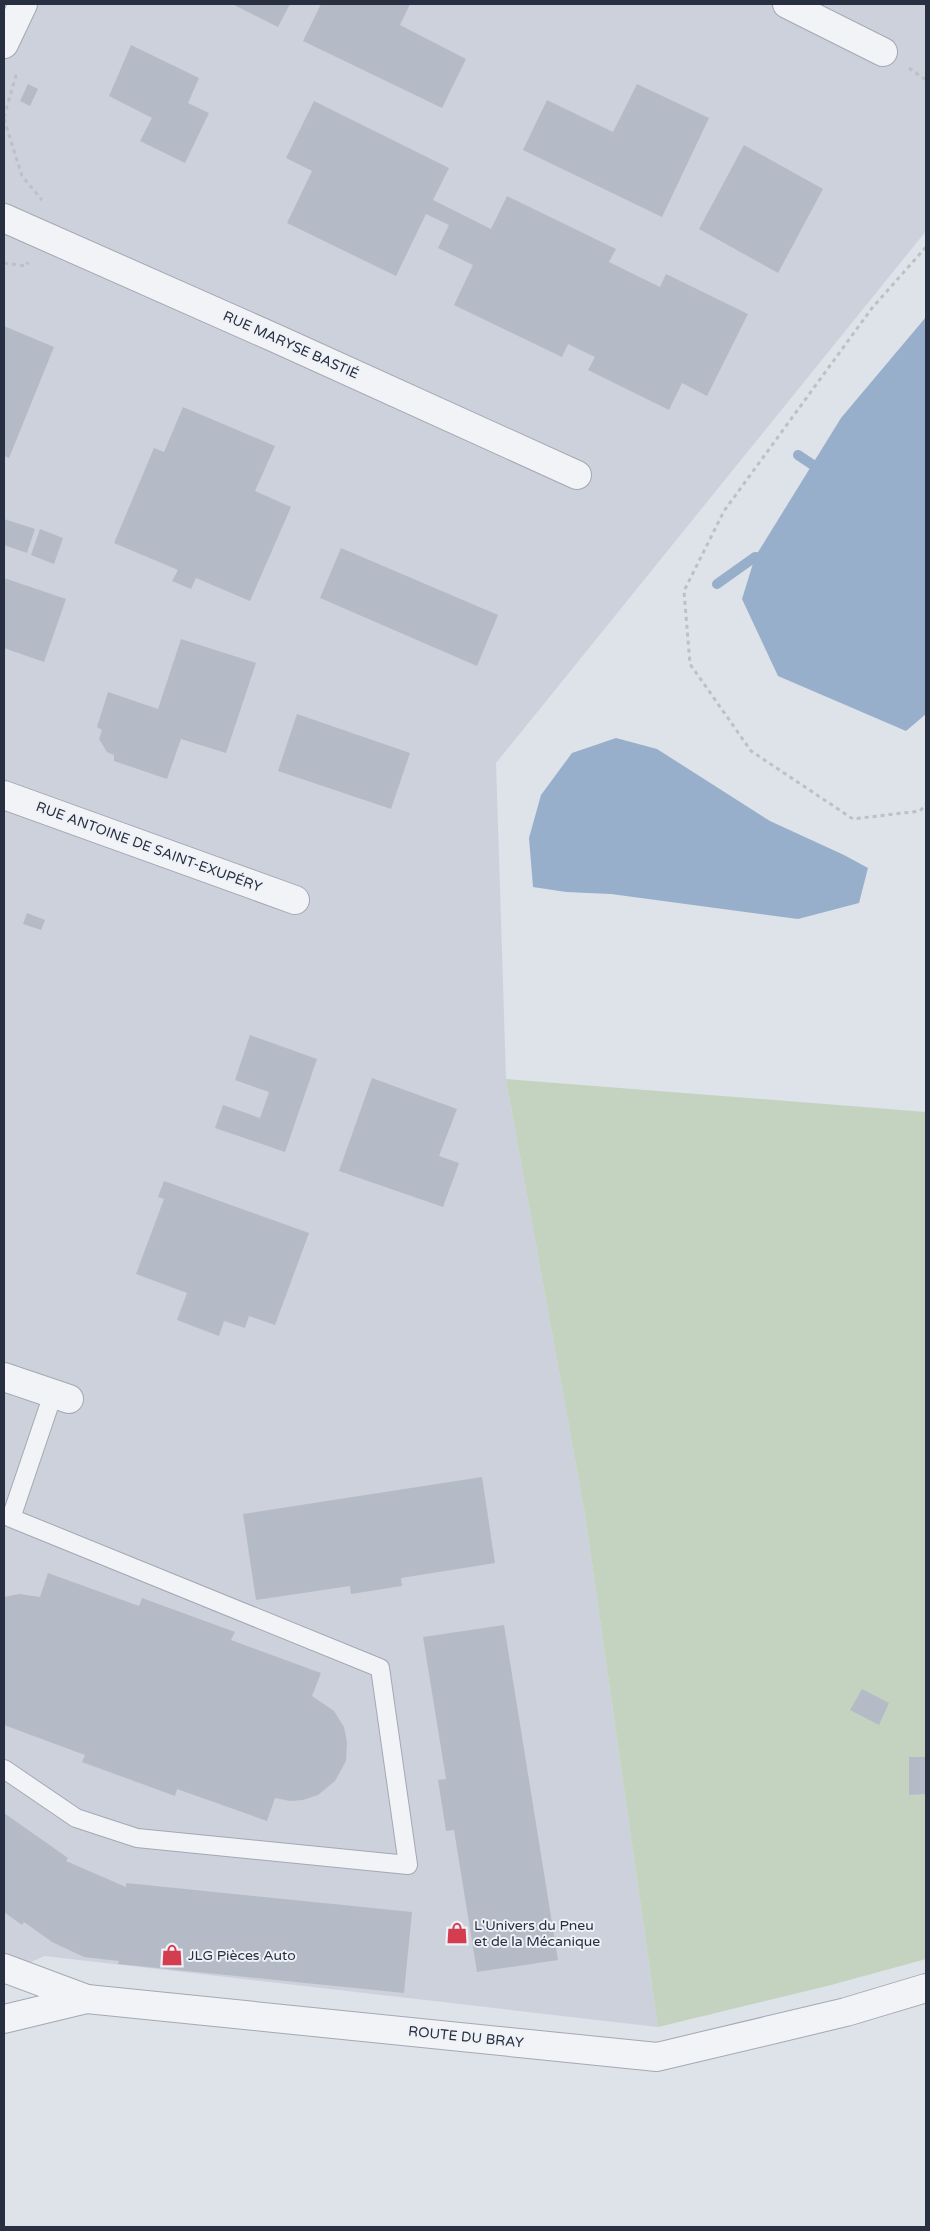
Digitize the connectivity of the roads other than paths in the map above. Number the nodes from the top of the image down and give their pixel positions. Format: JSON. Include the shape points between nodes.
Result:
{"nodes":[{"id":1,"x":23,"y":4,"type":"edge"},
{"id":2,"x":787,"y":4,"type":"edge"},
{"id":3,"x":4,"y":44,"type":"edge"},
{"id":4,"x":883,"y":52,"type":"dead end"},
{"id":5,"x":4,"y":218,"type":"edge"},
{"id":6,"x":577,"y":474,"type":"dead end"},
{"id":7,"x":4,"y":795,"type":"edge"},
{"id":8,"x":295,"y":900,"type":"dead end"},
{"id":9,"x":4,"y":1379,"type":"edge"},
{"id":10,"x":61,"y":1396,"type":"joint"},
{"id":11,"x":4,"y":1768,"type":"edge"},
{"id":12,"x":4,"y":1968,"type":"edge"},
{"id":13,"x":926,"y":1988,"type":"edge"},
{"id":14,"x":87,"y":1999,"type":"junction"},
{"id":15,"x":4,"y":2018,"type":"edge"}],
"edges":[{"from":1,"to":3,"type":"street"},
{"from":2,"to":4,"type":"street"},
{"from":5,"to":6,"type":"street","name":"RUE MARYSE BASTIÉ"},
{"from":7,"to":8,"type":"street","name":"RUE ANTOINE DE SAINT-EXUPÉRY"},
{"from":9,"to":10,"type":"street"},
{"from":10,"to":11,"type":"lane","via":[[10,1518],[380,1668],[408,1865],[137,1838],[76,1818]]},
{"from":12,"to":14,"type":"street","name":"ROUTE DU BRAY"},
{"from":13,"to":14,"type":"street","name":"ROUTE DU BRAY","via":[[846,2012],[657,2057]]},
{"from":14,"to":15,"type":"street"}]}
